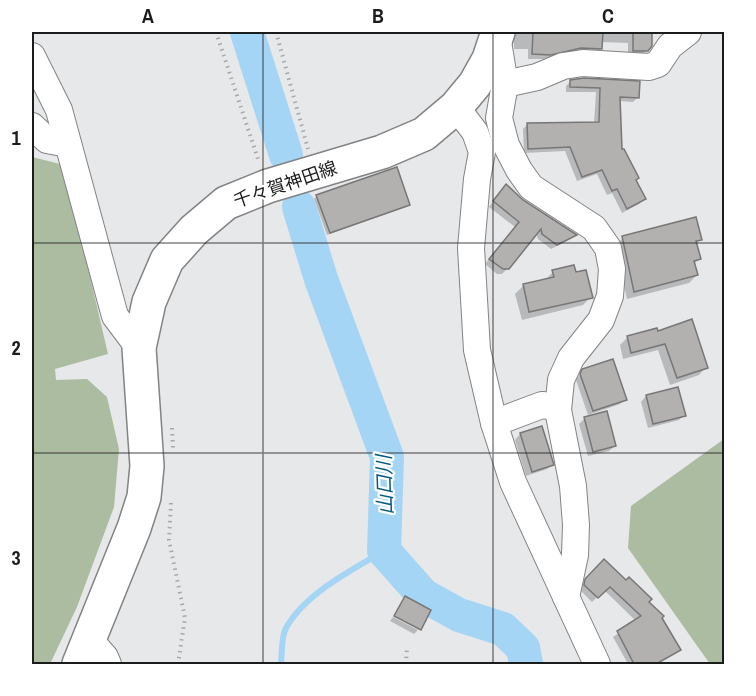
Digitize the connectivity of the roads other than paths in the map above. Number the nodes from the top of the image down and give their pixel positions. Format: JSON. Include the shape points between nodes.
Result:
{"nodes":[{"id":1,"x":688,"y":32,"type":"edge"},
{"id":2,"x":498,"y":34,"type":"edge"},
{"id":3,"x":32,"y":56,"type":"edge"},
{"id":4,"x":505,"y":84,"type":"junction"},
{"id":5,"x":456,"y":107,"type":"junction"},
{"id":6,"x":499,"y":118,"type":"junction"},
{"id":7,"x":32,"y":126,"type":"edge"},
{"id":8,"x":68,"y":144,"type":"junction"},
{"id":9,"x":482,"y":152,"type":"junction"},
{"id":10,"x":139,"y":348,"type":"junction"},
{"id":11,"x":558,"y":410,"type":"junction"},
{"id":12,"x":494,"y":423,"type":"junction"},
{"id":13,"x":566,"y":597,"type":"junction"},
{"id":14,"x":92,"y":656,"type":"edge"},
{"id":15,"x":597,"y":664,"type":"edge"}],
"edges":[{"from":1,"to":4,"type":"street","via":[[670,46],[658,64],[649,67],[583,63]]},
{"from":2,"to":4,"type":"street"},
{"from":2,"to":5,"type":"main road","name":"千々賀神田線","via":[[485,68]]},
{"from":3,"to":8,"type":"street","via":[[59,110]]},
{"from":4,"to":6,"type":"street"},
{"from":5,"to":9,"type":"street","via":[[475,132]]},
{"from":5,"to":10,"type":"main road","name":"千々賀神田線","via":[[424,134],[382,152],[267,186],[226,203],[167,260],[149,302]]},
{"from":6,"to":9,"type":"street"},
{"from":6,"to":11,"type":"street","via":[[506,145],[531,187],[594,228],[608,248],[612,269],[610,296],[601,320],[571,358],[561,380]]},
{"from":7,"to":8,"type":"street","via":[[47,140]]},
{"from":8,"to":10,"type":"street","via":[[116,316]]},
{"from":9,"to":12,"type":"street","via":[[471,248],[477,350]]},
{"from":10,"to":14,"type":"main road","name":"千々賀神田線","via":[[147,466],[144,497]]},
{"from":11,"to":12,"type":"street","via":[[542,405]]},
{"from":11,"to":13,"type":"street","via":[[573,486],[576,525],[575,555]]},
{"from":12,"to":13,"type":"street","via":[[513,482]]},
{"from":13,"to":15,"type":"street"}]}
